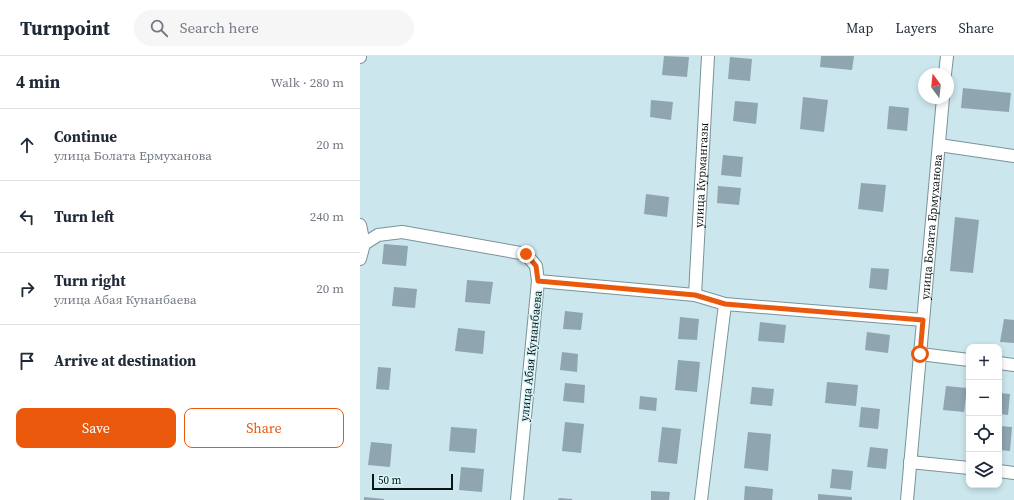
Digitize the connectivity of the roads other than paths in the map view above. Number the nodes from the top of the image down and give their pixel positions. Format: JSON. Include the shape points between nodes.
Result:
{"nodes":[{"id":1,"x":708,"y":56,"type":"edge"},
{"id":2,"x":947,"y":56,"type":"edge"},
{"id":3,"x":946,"y":68,"type":"edge"},
{"id":4,"x":942,"y":104,"type":"edge"},
{"id":5,"x":939,"y":145,"type":"junction"},
{"id":6,"x":1014,"y":156,"type":"edge"},
{"id":7,"x":360,"y":225,"type":"edge"},
{"id":8,"x":364,"y":244,"type":"junction"},
{"id":9,"x":360,"y":259,"type":"edge"},
{"id":10,"x":538,"y":281,"type":"junction"},
{"id":11,"x":695,"y":295,"type":"junction"},
{"id":12,"x":725,"y":304,"type":"junction"},
{"id":13,"x":923,"y":320,"type":"junction"},
{"id":14,"x":920,"y":354,"type":"junction"},
{"id":15,"x":966,"y":360,"type":"edge"},
{"id":16,"x":1002,"y":363,"type":"edge"},
{"id":17,"x":1014,"y":365,"type":"edge"},
{"id":18,"x":910,"y":462,"type":"junction"},
{"id":19,"x":966,"y":468,"type":"edge"},
{"id":20,"x":1002,"y":471,"type":"edge"},
{"id":21,"x":1014,"y":472,"type":"edge"},
{"id":22,"x":517,"y":500,"type":"edge"},
{"id":23,"x":701,"y":500,"type":"edge"},
{"id":24,"x":907,"y":500,"type":"edge"}],
"edges":[{"from":1,"to":11,"type":"street","name":"улица Курмангазы"},
{"from":2,"to":3,"type":"street"},
{"from":4,"to":5,"type":"street","name":"улица Болата Ермуханова"},
{"from":5,"to":6,"type":"street"},
{"from":5,"to":13,"type":"street","name":"улица Болата Ермуханова"},
{"from":7,"to":8,"type":"street"},
{"from":8,"to":9,"type":"street"},
{"from":8,"to":10,"type":"street","name":"улица Абая Кунанбаева","via":[[378,235],[402,232],[526,254],[536,266]]},
{"from":10,"to":11,"type":"street"},
{"from":10,"to":22,"type":"street","name":"улица Абая Кунанбаева"},
{"from":11,"to":12,"type":"street"},
{"from":12,"to":13,"type":"street"},
{"from":12,"to":23,"type":"street"},
{"from":13,"to":14,"type":"street","name":"улица Болата Ермуханова"},
{"from":14,"to":15,"type":"street"},
{"from":14,"to":18,"type":"street","name":"улица Болата Ермуханова"},
{"from":16,"to":17,"type":"street"},
{"from":18,"to":19,"type":"street"},
{"from":18,"to":24,"type":"street","name":"улица Болата Ермуханова"},
{"from":20,"to":21,"type":"street"}]}
